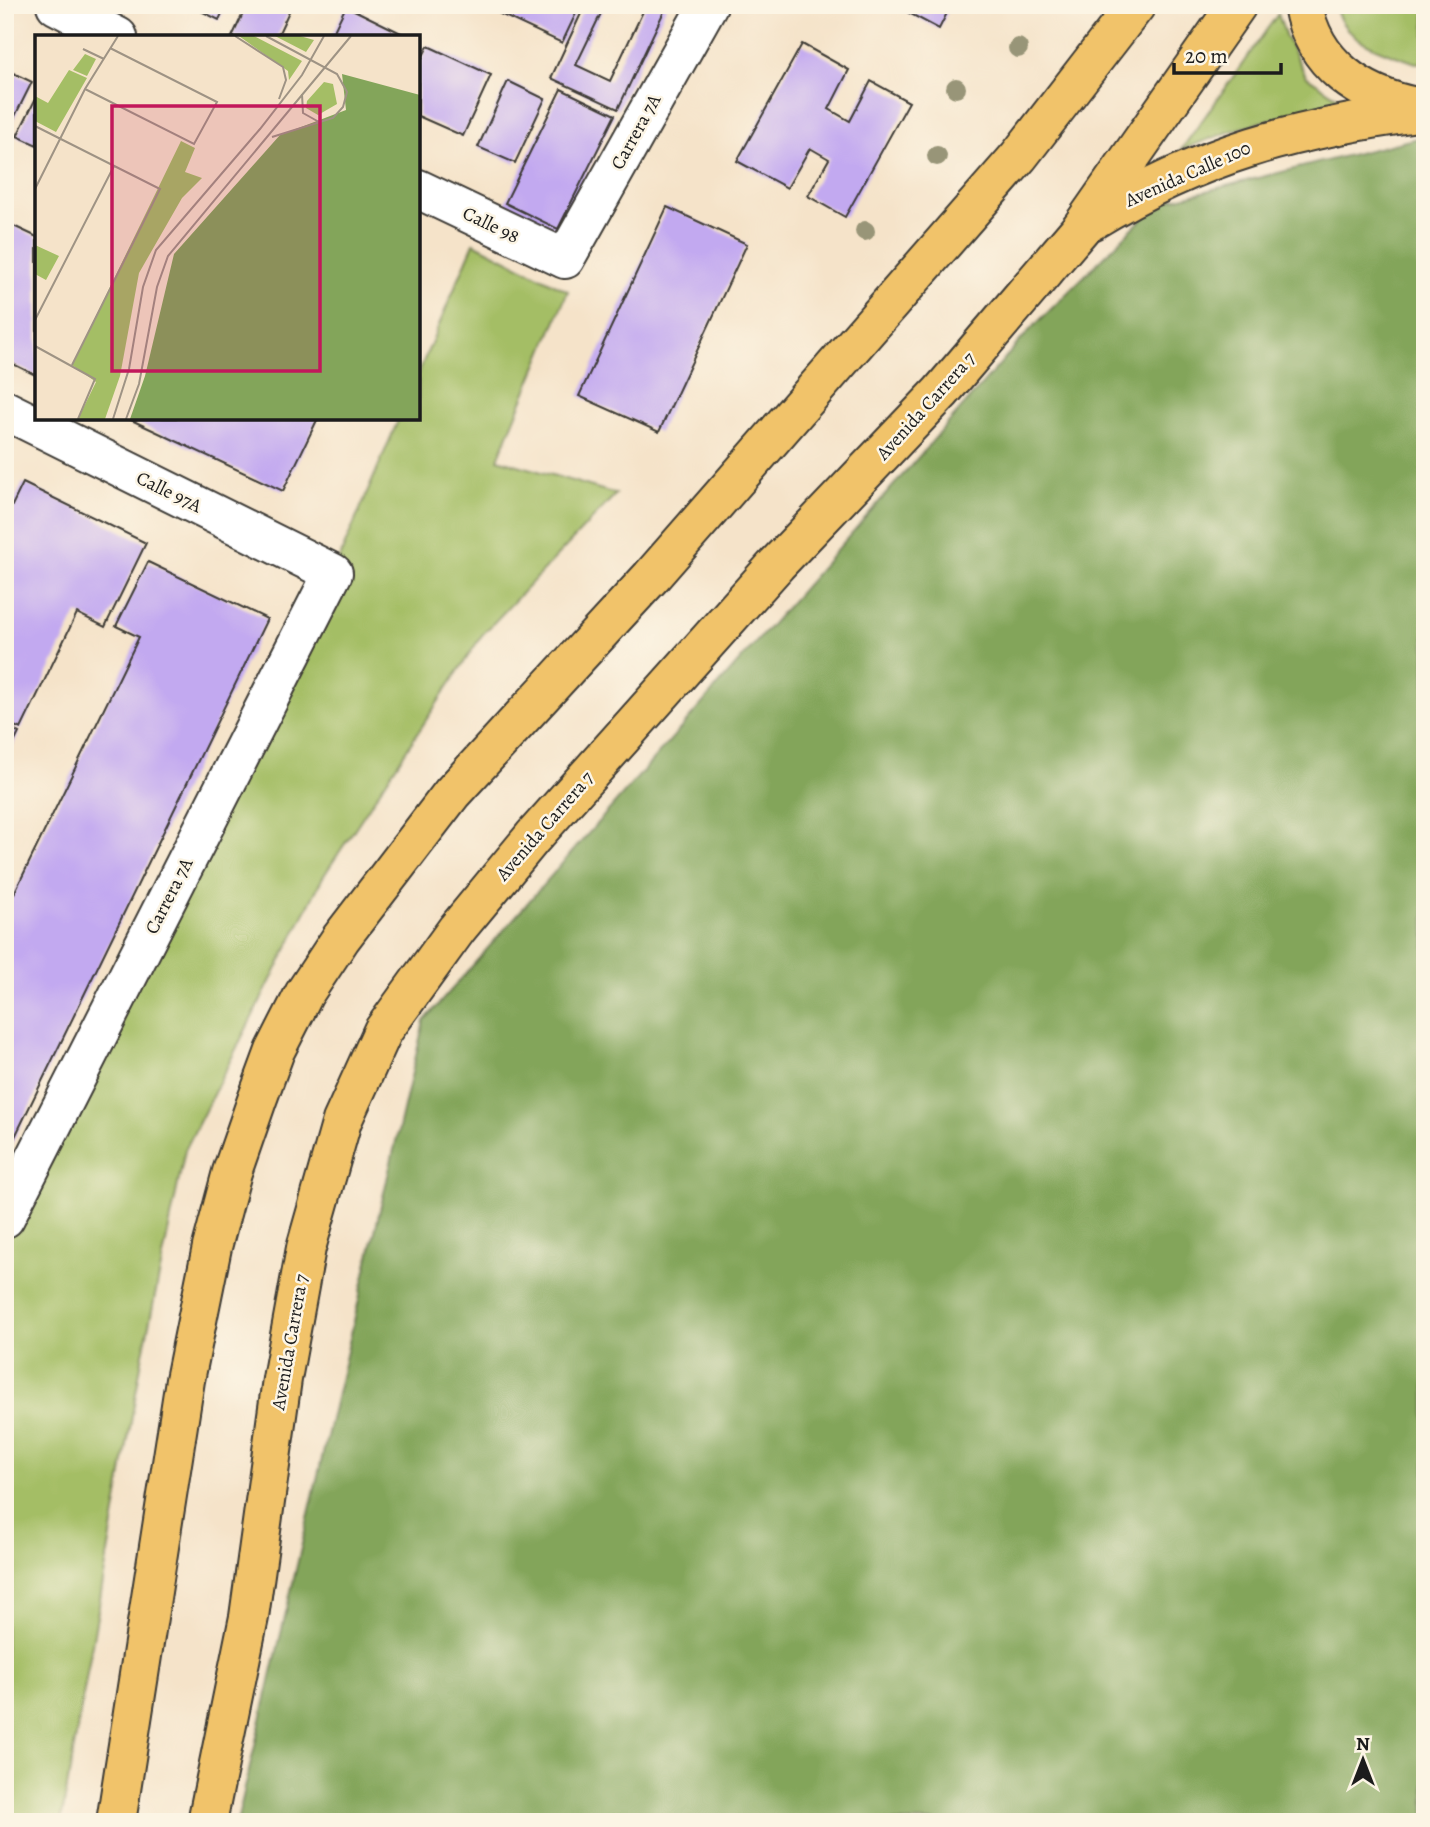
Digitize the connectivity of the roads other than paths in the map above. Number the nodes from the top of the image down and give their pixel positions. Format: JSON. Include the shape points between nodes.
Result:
{"nodes":[{"id":1,"x":56,"y":5,"type":"edge"},
{"id":2,"x":708,"y":5,"type":"edge"},
{"id":3,"x":1237,"y":5,"type":"edge"},
{"id":4,"x":1303,"y":5,"type":"edge"},
{"id":5,"x":1125,"y":15,"type":"edge"},
{"id":6,"x":114,"y":35,"type":"edge"},
{"id":7,"x":1425,"y":109,"type":"edge"},
{"id":8,"x":420,"y":190,"type":"edge"},
{"id":9,"x":1081,"y":228,"type":"junction"},
{"id":10,"x":565,"y":259,"type":"joint"},
{"id":11,"x":8,"y":417,"type":"edge"},
{"id":12,"x":333,"y":573,"type":"joint"},
{"id":13,"x":5,"y":1218,"type":"edge"},
{"id":14,"x":116,"y":1822,"type":"edge"},
{"id":15,"x":207,"y":1822,"type":"edge"}],
"edges":[{"from":1,"to":6,"type":"street"},
{"from":2,"to":10,"type":"street","name":"Carrera 7A"},
{"from":3,"to":9,"type":"main road","name":"Avenida Carrera 7"},
{"from":4,"to":7,"type":"main road","name":"Avenida Calle 100","via":[[1317,45],[1336,69],[1387,101]]},
{"from":5,"to":14,"type":"main road","via":[[1001,177],[651,577],[452,793],[304,994],[257,1100],[212,1247],[185,1380]]},
{"from":7,"to":9,"type":"main road","name":"Avenida Calle 100","via":[[1330,124],[1216,157],[1161,181]]},
{"from":8,"to":10,"type":"street","name":"Calle 98"},
{"from":9,"to":15,"type":"main road","name":"Avenida Carrera 7","via":[[941,392],[776,564],[533,837],[457,929],[383,1031],[342,1121],[306,1248],[282,1379],[249,1617]]},
{"from":11,"to":12,"type":"street","name":"Calle 97A"},
{"from":12,"to":13,"type":"street","name":"Carrera 7A"}]}
